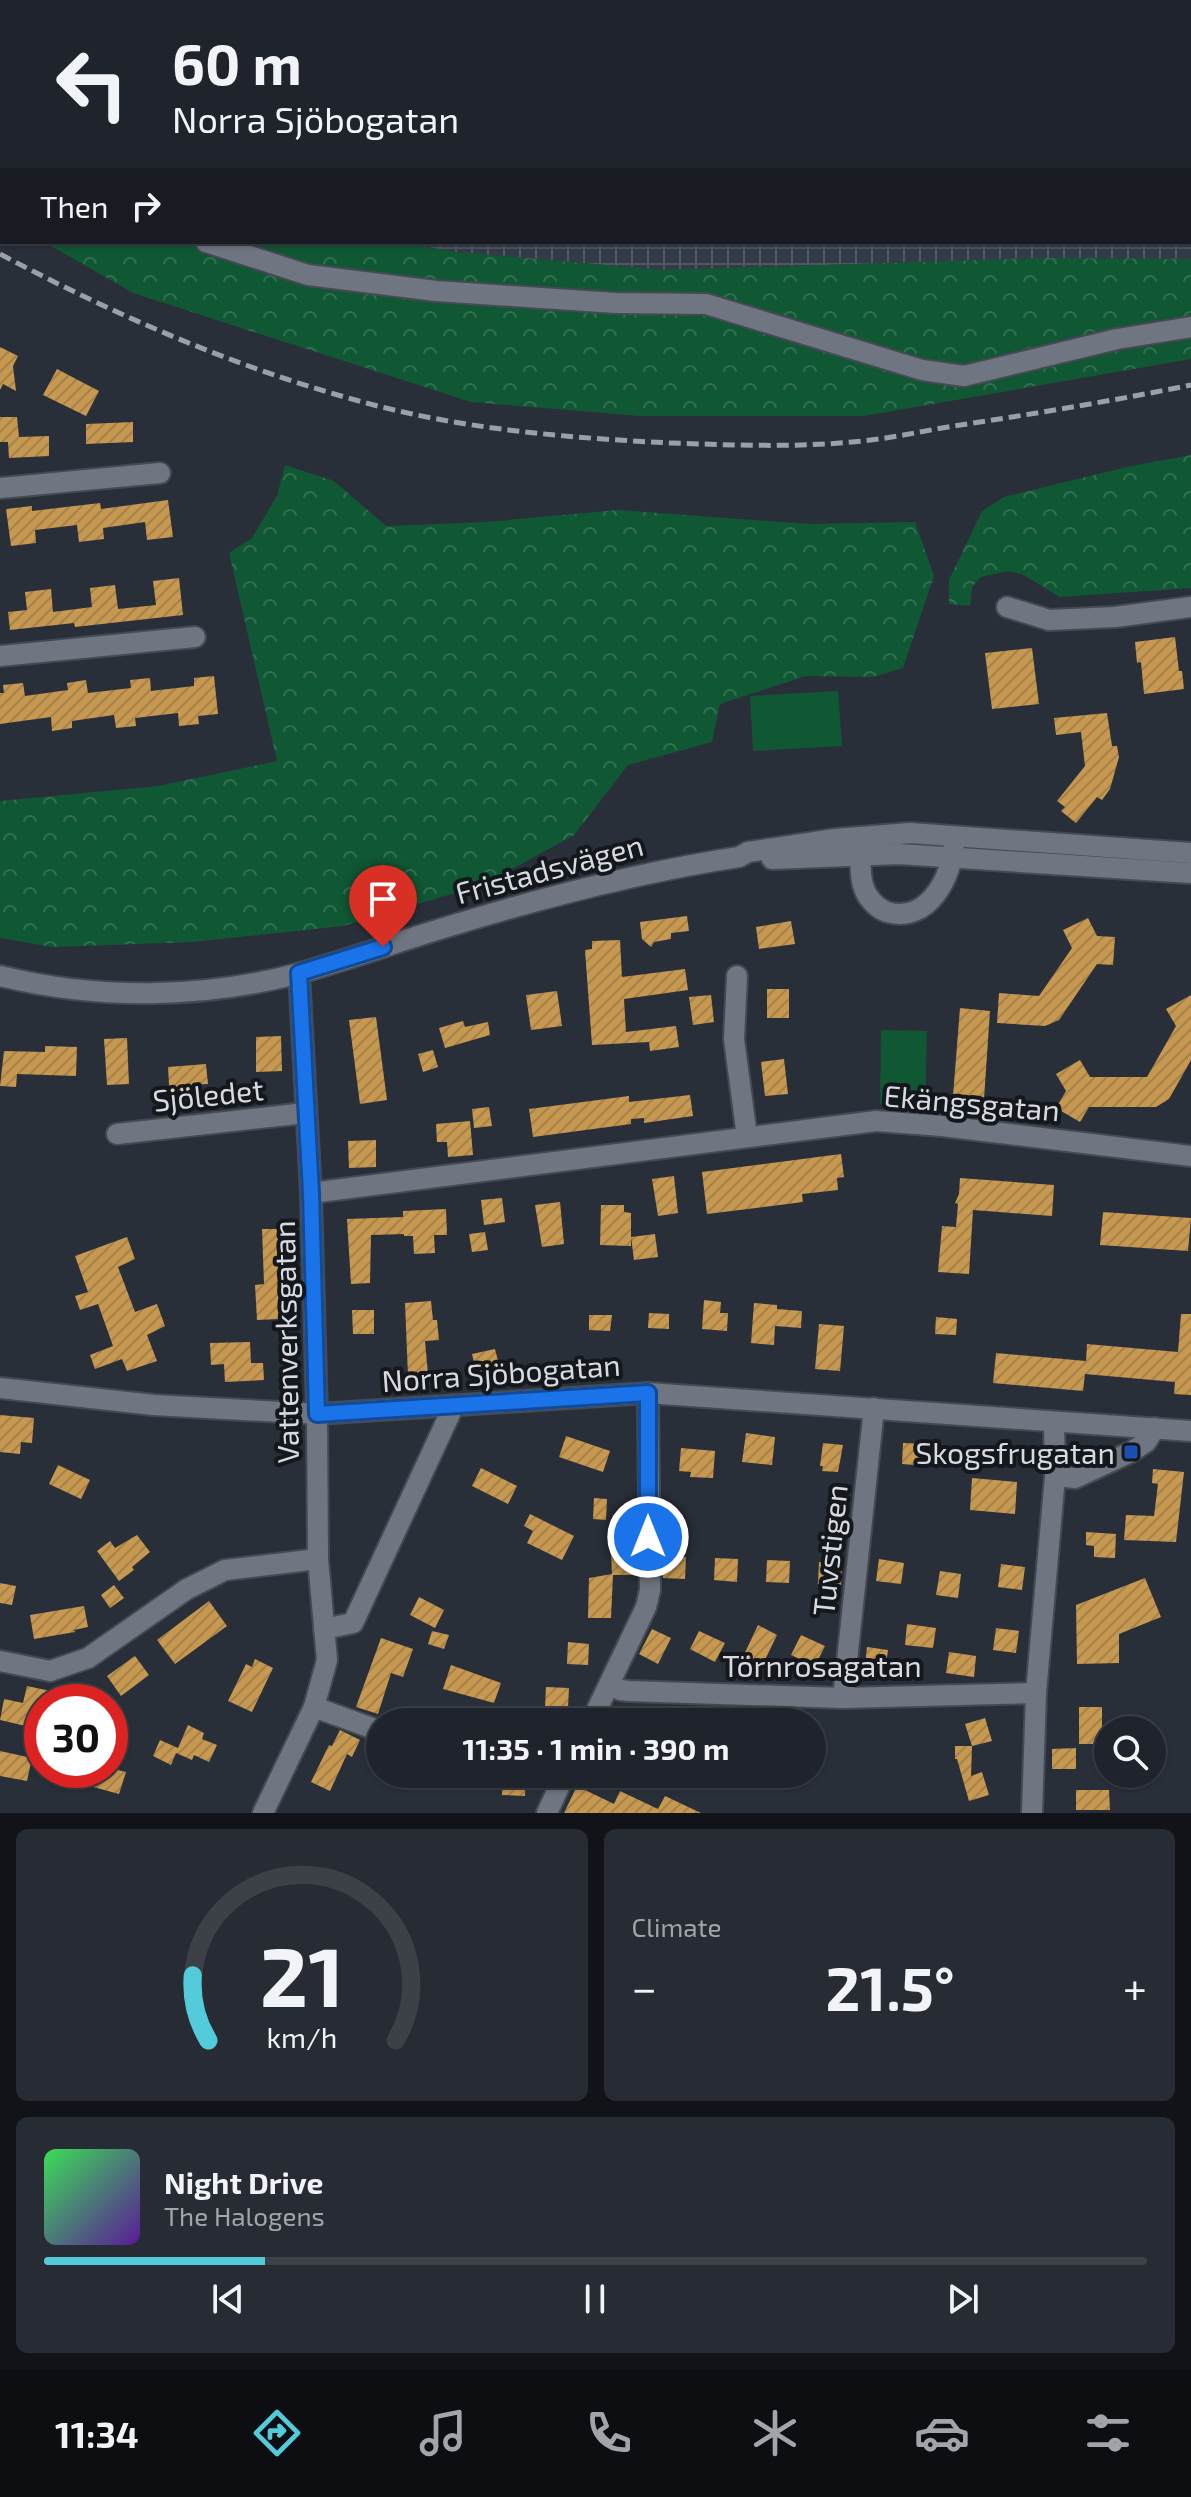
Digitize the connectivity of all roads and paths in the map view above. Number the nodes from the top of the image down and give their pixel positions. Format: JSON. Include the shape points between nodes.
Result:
{"nodes":[{"id":1,"x":212,"y":244,"type":"edge"},
{"id":2,"x":1191,"y":327,"type":"edge"},
{"id":3,"x":160,"y":473,"type":"dead end"},
{"id":4,"x":0,"y":488,"type":"edge"},
{"id":5,"x":1007,"y":607,"type":"dead end"},
{"id":6,"x":1191,"y":607,"type":"edge"},
{"id":7,"x":195,"y":637,"type":"dead end"},
{"id":8,"x":0,"y":656,"type":"edge"},
{"id":9,"x":955,"y":835,"type":"junction"},
{"id":10,"x":1191,"y":853,"type":"edge"},
{"id":11,"x":860,"y":855,"type":"junction"},
{"id":12,"x":953,"y":856,"type":"junction"},
{"id":13,"x":739,"y":857,"type":"junction"},
{"id":14,"x":1191,"y":873,"type":"edge"},
{"id":15,"x":299,"y":973,"type":"junction"},
{"id":16,"x":0,"y":976,"type":"edge"},
{"id":17,"x":737,"y":976,"type":"dead end"},
{"id":18,"x":305,"y":1113,"type":"junction"},
{"id":19,"x":117,"y":1134,"type":"dead end"},
{"id":20,"x":747,"y":1137,"type":"junction"},
{"id":21,"x":1191,"y":1156,"type":"edge"},
{"id":22,"x":311,"y":1193,"type":"junction"},
{"id":23,"x":0,"y":1388,"type":"edge"},
{"id":24,"x":648,"y":1393,"type":"junction"},
{"id":25,"x":454,"y":1405,"type":"junction"},
{"id":26,"x":874,"y":1408,"type":"junction"},
{"id":27,"x":317,"y":1414,"type":"junction"},
{"id":28,"x":1054,"y":1422,"type":"junction"},
{"id":29,"x":1155,"y":1428,"type":"junction"},
{"id":30,"x":1191,"y":1431,"type":"edge"},
{"id":31,"x":1055,"y":1476,"type":"junction"},
{"id":32,"x":318,"y":1559,"type":"junction"},
{"id":33,"x":324,"y":1629,"type":"junction"},
{"id":34,"x":0,"y":1661,"type":"edge"},
{"id":35,"x":610,"y":1684,"type":"junction"},
{"id":36,"x":1036,"y":1693,"type":"junction"},
{"id":37,"x":843,"y":1698,"type":"junction"},
{"id":38,"x":314,"y":1707,"type":"junction"},
{"id":39,"x":598,"y":1708,"type":"edge"},
{"id":40,"x":366,"y":1726,"type":"edge"},
{"id":41,"x":559,"y":1788,"type":"edge"},
{"id":42,"x":263,"y":1813,"type":"edge"},
{"id":43,"x":547,"y":1813,"type":"edge"},
{"id":44,"x":1032,"y":1813,"type":"edge"}],
"edges":[{"from":1,"to":2,"type":"street","via":[[337,279],[436,291],[706,304],[922,370],[964,376]]},
{"from":3,"to":4,"type":"street"},
{"from":5,"to":6,"type":"street","via":[[1049,620]]},
{"from":7,"to":8,"type":"street"},
{"from":9,"to":10,"type":"street","name":"Fristadsvägen"},
{"from":9,"to":12,"type":"street"},
{"from":9,"to":13,"type":"street","name":"Fristadsvägen","via":[[835,839]]},
{"from":11,"to":12,"type":"street","name":"Fristadsvägen"},
{"from":11,"to":12,"type":"street","via":[[862,884],[870,899],[883,911],[900,915],[927,903],[951,872]]},
{"from":11,"to":13,"type":"street","name":"Fristadsvägen"},
{"from":12,"to":14,"type":"street","name":"Fristadsvägen"},
{"from":13,"to":15,"type":"street","name":"Fristadsvägen","via":[[569,892]]},
{"from":15,"to":16,"type":"street","name":"Fristadsvägen","via":[[204,990],[121,994]]},
{"from":15,"to":18,"type":"street","name":"Vattenverksgatan"},
{"from":17,"to":20,"type":"street","via":[[734,1039]]},
{"from":18,"to":19,"type":"street","name":"Sjöledet"},
{"from":18,"to":22,"type":"street","name":"Vattenverksgatan"},
{"from":20,"to":21,"type":"street","name":"Ekängsgatan","via":[[876,1121]]},
{"from":20,"to":22,"type":"street","name":"Ekängsgatan"},
{"from":22,"to":27,"type":"street","name":"Vattenverksgatan"},
{"from":23,"to":27,"type":"street","name":"Norra Sjöbogatan","via":[[154,1405]]},
{"from":24,"to":25,"type":"street","name":"Norra Sjöbogatan"},
{"from":24,"to":26,"type":"street","name":"Norra Sjöbogatan"},
{"from":24,"to":35,"type":"street","via":[[650,1590]]},
{"from":25,"to":27,"type":"street","name":"Norra Sjöbogatan"},
{"from":25,"to":33,"type":"street","via":[[353,1623]]},
{"from":26,"to":28,"type":"street","name":"Norra Sjöbogatan"},
{"from":26,"to":37,"type":"street","name":"Tuvstigen"},
{"from":27,"to":32,"type":"street","name":"Vattenverksgatan"},
{"from":28,"to":29,"type":"street","name":"Norra Sjöbogatan"},
{"from":28,"to":31,"type":"street"},
{"from":29,"to":30,"type":"street","name":"Norra Sjöbogatan"},
{"from":29,"to":31,"type":"street","via":[[1131,1452],[1075,1478]]},
{"from":31,"to":36,"type":"street"},
{"from":32,"to":33,"type":"street","name":"Vattenverksgatan"},
{"from":32,"to":34,"type":"street","via":[[225,1570],[187,1589],[88,1658],[50,1671]]},
{"from":33,"to":38,"type":"street","name":"Vattenverksgatan","via":[[327,1660]]},
{"from":35,"to":37,"type":"street","name":"Törnrosagatan","via":[[629,1691]]},
{"from":35,"to":39,"type":"street"},
{"from":36,"to":37,"type":"street","name":"Törnrosagatan"},
{"from":36,"to":44,"type":"street"},
{"from":38,"to":40,"type":"street"},
{"from":38,"to":42,"type":"street","name":"Vattenverksgatan"},
{"from":41,"to":43,"type":"street"}]}
